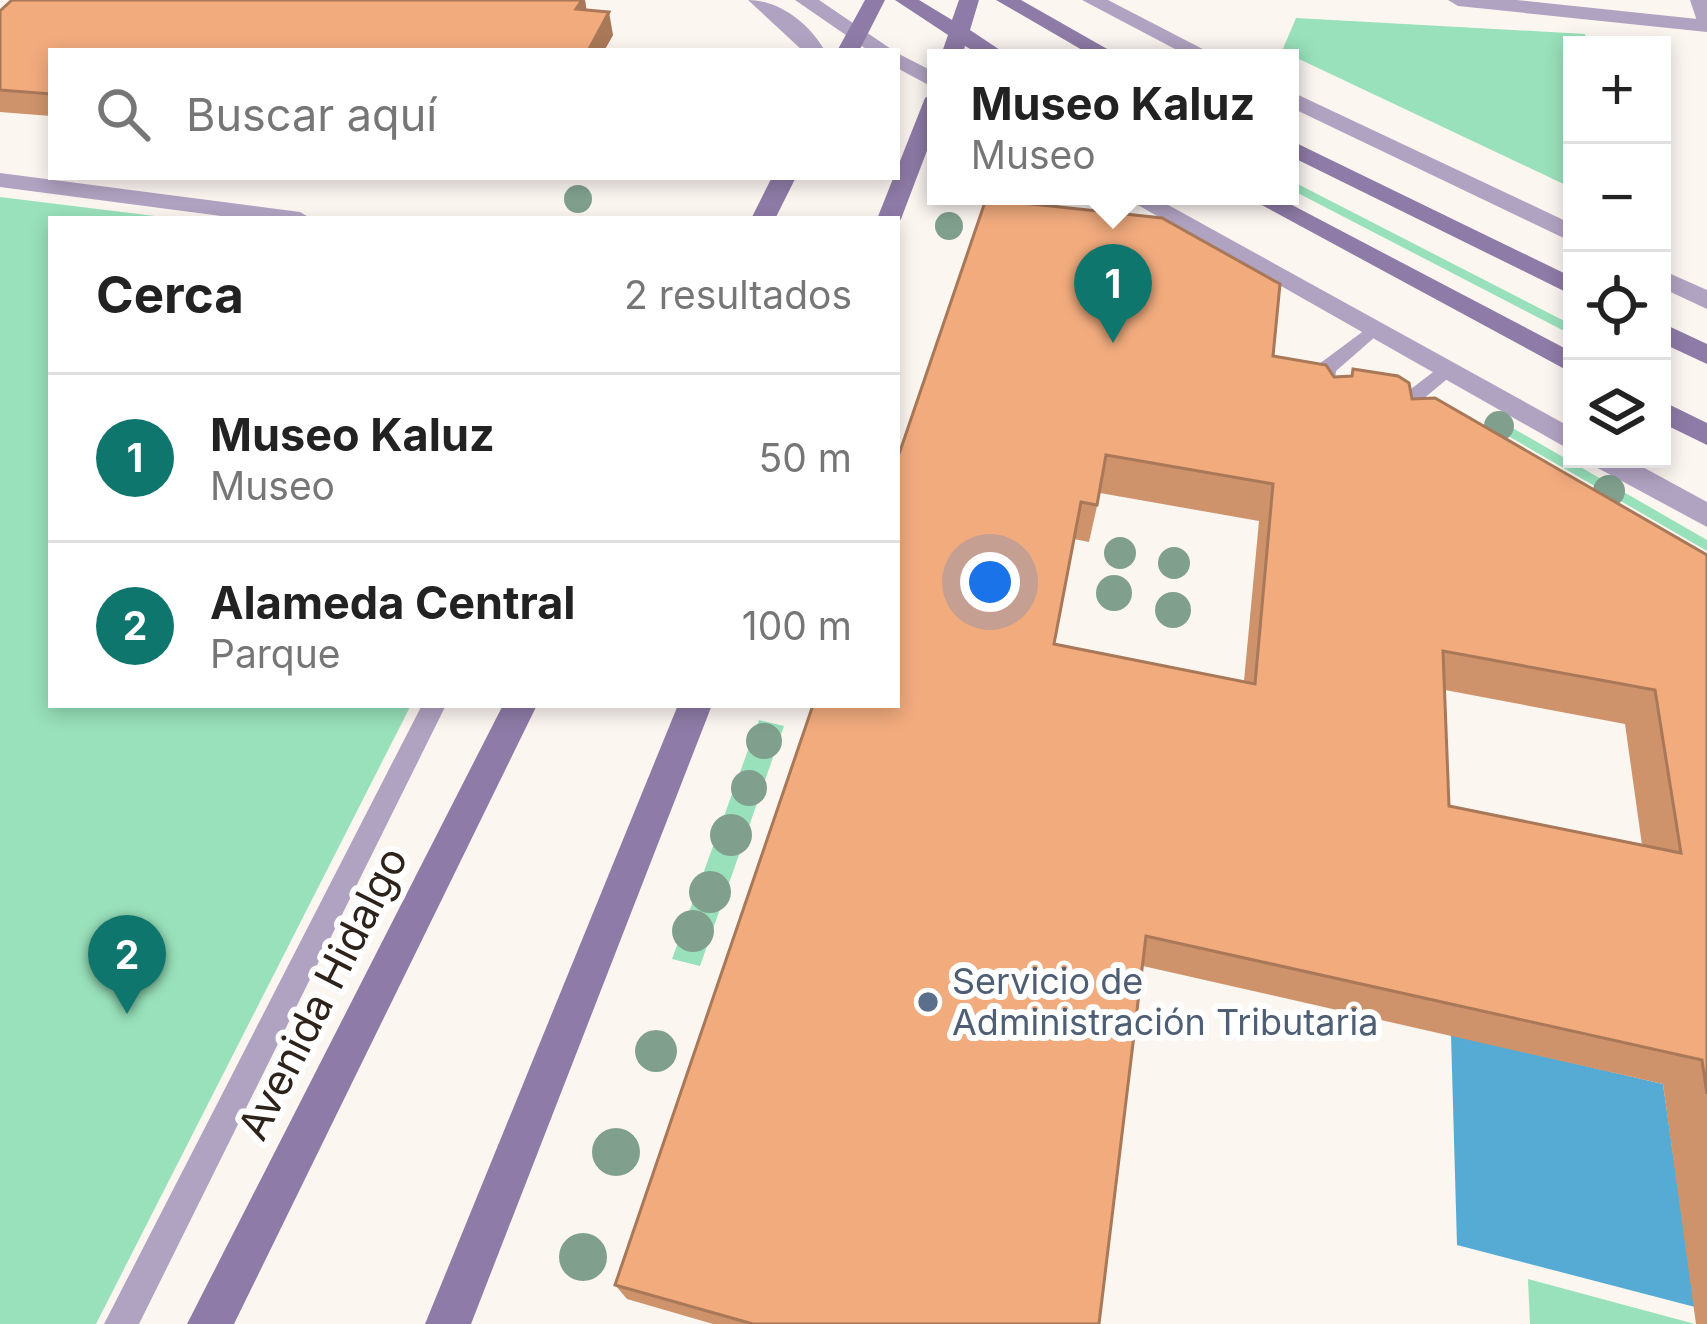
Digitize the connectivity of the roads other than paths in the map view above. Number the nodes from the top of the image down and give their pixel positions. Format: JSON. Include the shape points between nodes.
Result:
{"nodes":[{"id":1,"x":758,"y":0,"type":"edge"},
{"id":2,"x":805,"y":0,"type":"edge"},
{"id":3,"x":875,"y":0,"type":"edge"},
{"id":4,"x":905,"y":0,"type":"edge"},
{"id":5,"x":969,"y":0,"type":"edge"},
{"id":6,"x":1006,"y":0,"type":"edge"},
{"id":7,"x":1092,"y":0,"type":"edge"},
{"id":8,"x":1458,"y":0,"type":"edge"},
{"id":9,"x":1700,"y":0,"type":"edge"},
{"id":10,"x":1707,"y":23,"type":"edge"},
{"id":11,"x":958,"y":34,"type":"junction"},
{"id":12,"x":852,"y":43,"type":"edge"},
{"id":13,"x":812,"y":48,"type":"edge"},
{"id":14,"x":954,"y":49,"type":"edge"},
{"id":15,"x":985,"y":49,"type":"edge"},
{"id":16,"x":1096,"y":49,"type":"edge"},
{"id":17,"x":1191,"y":49,"type":"edge"},
{"id":18,"x":900,"y":61,"type":"edge"},
{"id":19,"x":927,"y":77,"type":"edge"},
{"id":20,"x":1299,"y":102,"type":"edge"},
{"id":21,"x":927,"y":121,"type":"edge"},
{"id":22,"x":1299,"y":151,"type":"edge"},
{"id":23,"x":927,"y":176,"type":"edge"},
{"id":24,"x":905,"y":178,"type":"junction"},
{"id":25,"x":0,"y":180,"type":"edge"},
{"id":26,"x":782,"y":180,"type":"edge"},
{"id":27,"x":1150,"y":205,"type":"edge"},
{"id":28,"x":1274,"y":205,"type":"edge"},
{"id":29,"x":277,"y":216,"type":"edge"},
{"id":30,"x":764,"y":216,"type":"edge"},
{"id":31,"x":890,"y":216,"type":"edge"},
{"id":32,"x":1563,"y":230,"type":"edge"},
{"id":33,"x":1563,"y":283,"type":"edge"},
{"id":34,"x":1671,"y":283,"type":"edge"},
{"id":35,"x":1707,"y":301,"type":"edge"},
{"id":36,"x":1373,"y":330,"type":"junction"},
{"id":37,"x":1671,"y":337,"type":"edge"},
{"id":38,"x":1707,"y":355,"type":"edge"},
{"id":39,"x":1564,"y":360,"type":"edge"},
{"id":40,"x":1445,"y":370,"type":"junction"},
{"id":41,"x":1326,"y":405,"type":"edge"},
{"id":42,"x":1671,"y":416,"type":"edge"},
{"id":43,"x":1405,"y":429,"type":"edge"},
{"id":44,"x":1707,"y":435,"type":"edge"},
{"id":45,"x":1563,"y":436,"type":"edge"},
{"id":46,"x":1620,"y":468,"type":"edge"},
{"id":47,"x":1707,"y":516,"type":"edge"},
{"id":48,"x":432,"y":708,"type":"edge"},
{"id":49,"x":519,"y":708,"type":"edge"},
{"id":50,"x":694,"y":708,"type":"edge"},
{"id":51,"x":121,"y":1324,"type":"edge"},
{"id":52,"x":211,"y":1324,"type":"edge"},
{"id":53,"x":448,"y":1324,"type":"edge"}],
"edges":[{"from":1,"to":13,"type":"street"},
{"from":2,"to":12,"type":"street"},
{"from":3,"to":12,"type":"main road"},
{"from":4,"to":11,"type":"main road"},
{"from":5,"to":11,"type":"main road"},
{"from":6,"to":16,"type":"main road"},
{"from":7,"to":17,"type":"street"},
{"from":8,"to":10,"type":"street"},
{"from":9,"to":10,"type":"street"},
{"from":11,"to":14,"type":"main road"},
{"from":11,"to":15,"type":"main road"},
{"from":18,"to":19,"type":"street"},
{"from":20,"to":32,"type":"street"},
{"from":21,"to":24,"type":"main road"},
{"from":22,"to":33,"type":"main road"},
{"from":23,"to":24,"type":"main road"},
{"from":24,"to":31,"type":"main road"},
{"from":25,"to":29,"type":"street"},
{"from":26,"to":30,"type":"main road"},
{"from":27,"to":36,"type":"street"},
{"from":28,"to":39,"type":"main road"},
{"from":34,"to":35,"type":"street"},
{"from":36,"to":40,"type":"street"},
{"from":36,"to":41,"type":"lane","via":[[1325,369]]},
{"from":37,"to":38,"type":"main road"},
{"from":40,"to":43,"type":"lane","via":[[1406,403]]},
{"from":40,"to":45,"type":"street"},
{"from":42,"to":44,"type":"main road"},
{"from":46,"to":47,"type":"street"},
{"from":48,"to":51,"type":"lane"},
{"from":49,"to":52,"type":"main road","name":"Avenida Hidalgo"},
{"from":50,"to":53,"type":"main road"}]}
